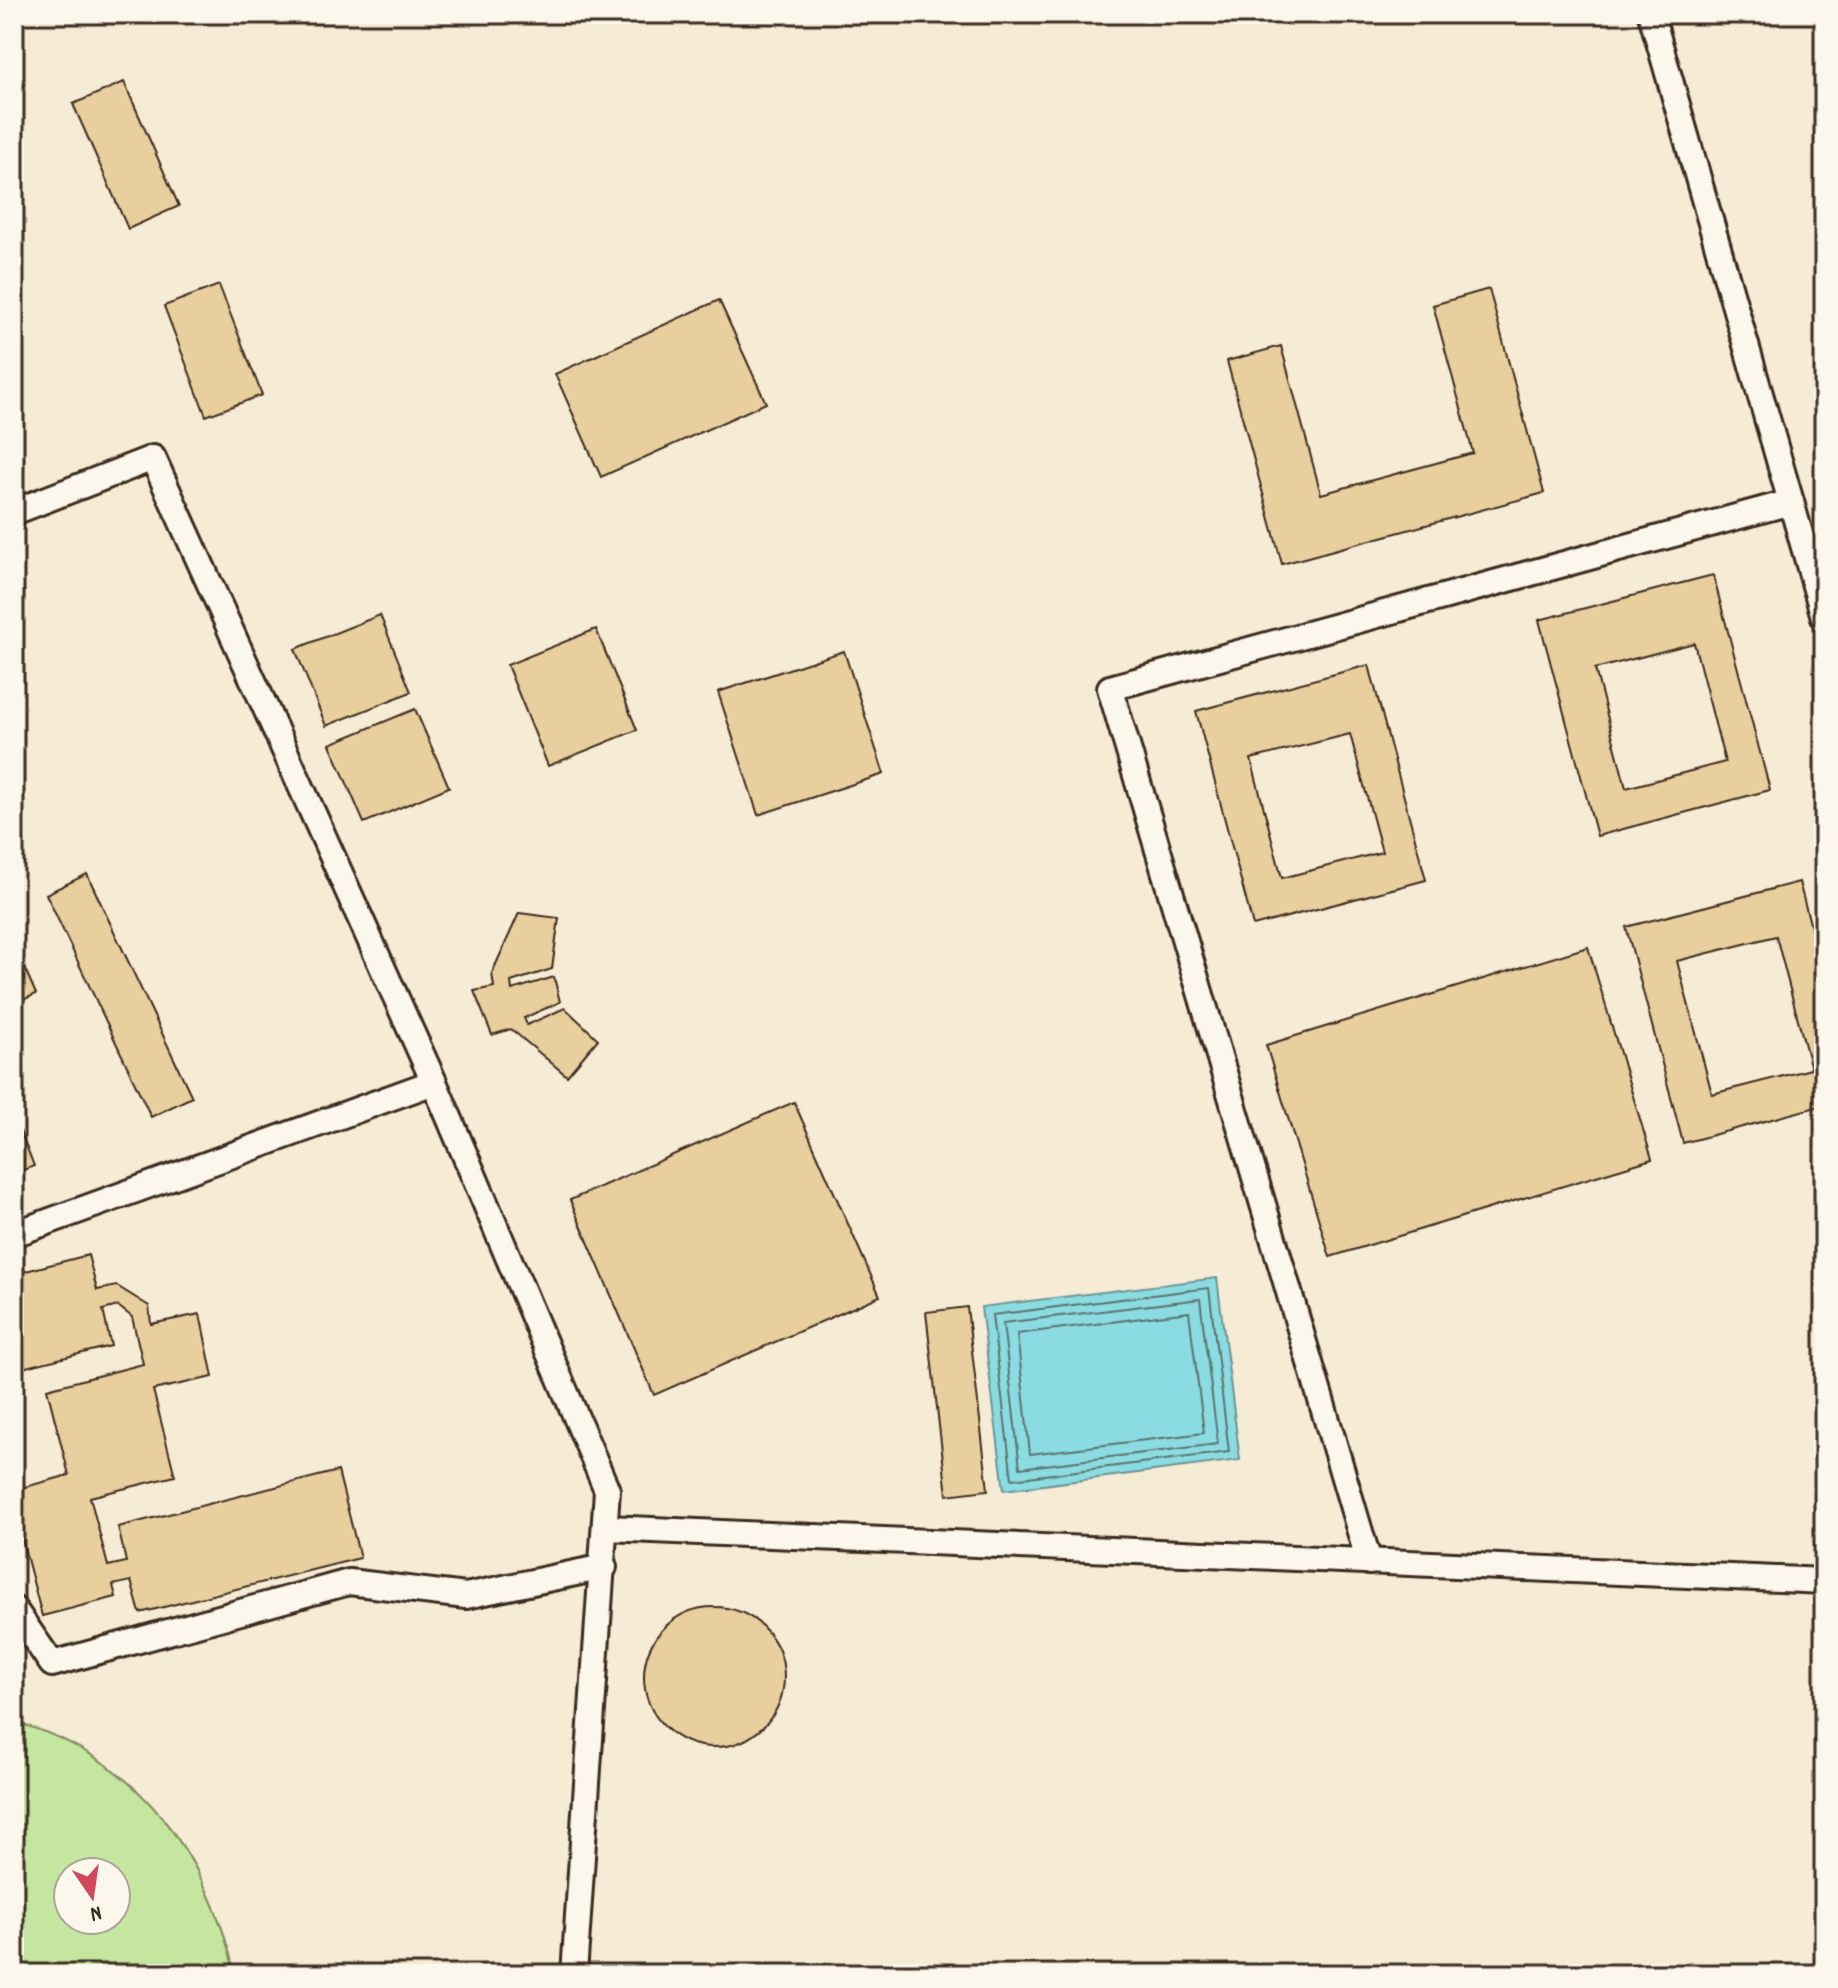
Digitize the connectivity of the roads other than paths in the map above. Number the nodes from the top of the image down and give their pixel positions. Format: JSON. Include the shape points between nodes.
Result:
{"nodes":[{"id":1,"x":1651,"y":14,"type":"edge"},
{"id":2,"x":1791,"y":502,"type":"junction"},
{"id":3,"x":14,"y":512,"type":"edge"},
{"id":4,"x":1824,"y":617,"type":"edge"},
{"id":5,"x":434,"y":1082,"type":"junction"},
{"id":6,"x":14,"y":1234,"type":"edge"},
{"id":7,"x":607,"y":1528,"type":"junction"},
{"id":8,"x":1369,"y":1562,"type":"junction"},
{"id":9,"x":604,"y":1567,"type":"junction"},
{"id":10,"x":1824,"y":1581,"type":"edge"},
{"id":11,"x":14,"y":1609,"type":"edge"},
{"id":12,"x":574,"y":1974,"type":"edge"}],
"edges":[{"from":1,"to":2,"type":"lane"},
{"from":2,"to":4,"type":"lane"},
{"from":2,"to":8,"type":"lane","via":[[1110,688]]},
{"from":3,"to":5,"type":"lane","via":[[153,458]]},
{"from":5,"to":6,"type":"lane"},
{"from":5,"to":7,"type":"lane","via":[[607,1490]]},
{"from":7,"to":8,"type":"lane"},
{"from":7,"to":9,"type":"lane"},
{"from":8,"to":10,"type":"lane"},
{"from":9,"to":11,"type":"lane","via":[[466,1596],[349,1582],[52,1664]]},
{"from":9,"to":12,"type":"lane"}]}
